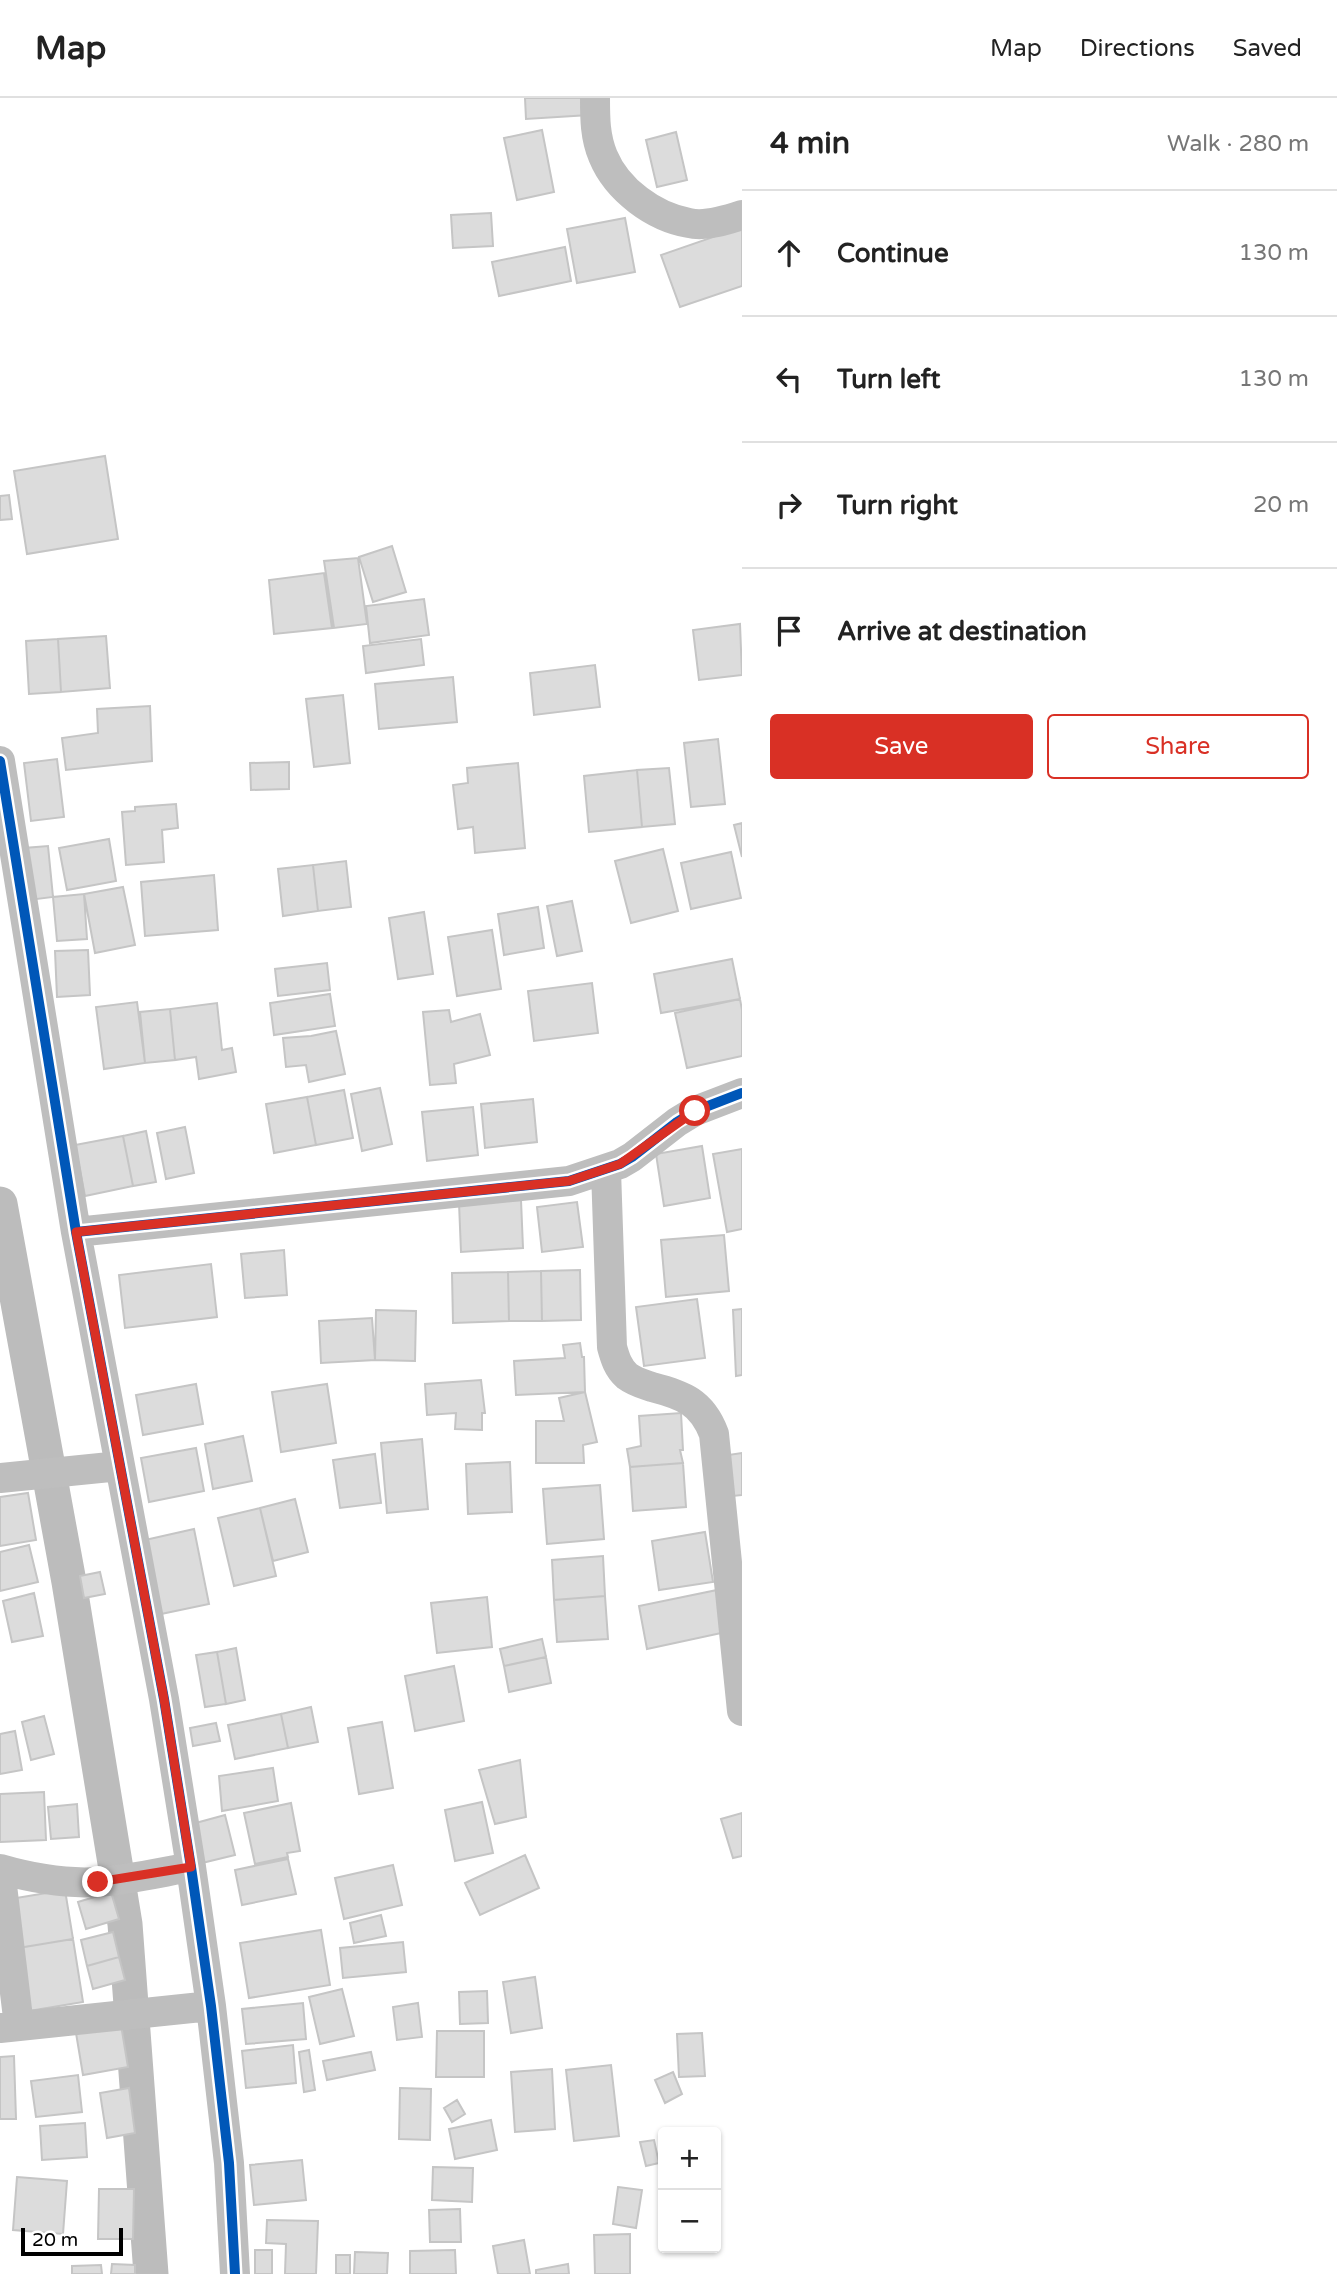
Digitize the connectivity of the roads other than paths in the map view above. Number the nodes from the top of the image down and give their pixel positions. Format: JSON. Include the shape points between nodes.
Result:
{"nodes":[{"id":1,"x":595,"y":98,"type":"edge"},
{"id":2,"x":742,"y":215,"type":"edge"},
{"id":3,"x":0,"y":761,"type":"edge"},
{"id":4,"x":742,"y":1093,"type":"edge"},
{"id":5,"x":606,"y":1170,"type":"junction"},
{"id":6,"x":76,"y":1232,"type":"junction"},
{"id":7,"x":107,"y":1468,"type":"junction"},
{"id":8,"x":0,"y":1478,"type":"edge"},
{"id":9,"x":742,"y":1711,"type":"edge"},
{"id":10,"x":191,"y":1867,"type":"junction"},
{"id":11,"x":197,"y":2008,"type":"junction"},
{"id":12,"x":10,"y":2027,"type":"edge"},
{"id":13,"x":234,"y":2274,"type":"edge"}],
"edges":[{"from":1,"to":2,"type":"street","via":[[595,130],[603,157],[637,200],[692,224]]},
{"from":3,"to":6,"type":"street"},
{"from":4,"to":5,"type":"street","via":[[695,1111],[632,1157]]},
{"from":5,"to":6,"type":"street","via":[[569,1181]]},
{"from":5,"to":9,"type":"street","via":[[612,1347],[617,1363],[636,1382],[682,1395],[708,1419],[714,1434]]},
{"from":6,"to":7,"type":"street"},
{"from":7,"to":8,"type":"street"},
{"from":7,"to":10,"type":"street","via":[[164,1699]]},
{"from":10,"to":11,"type":"street"},
{"from":10,"to":12,"type":"street","via":[[98,1882],[58,1881],[0,1869]]},
{"from":11,"to":12,"type":"street"},
{"from":11,"to":13,"type":"street","via":[[229,2163]]}]}
